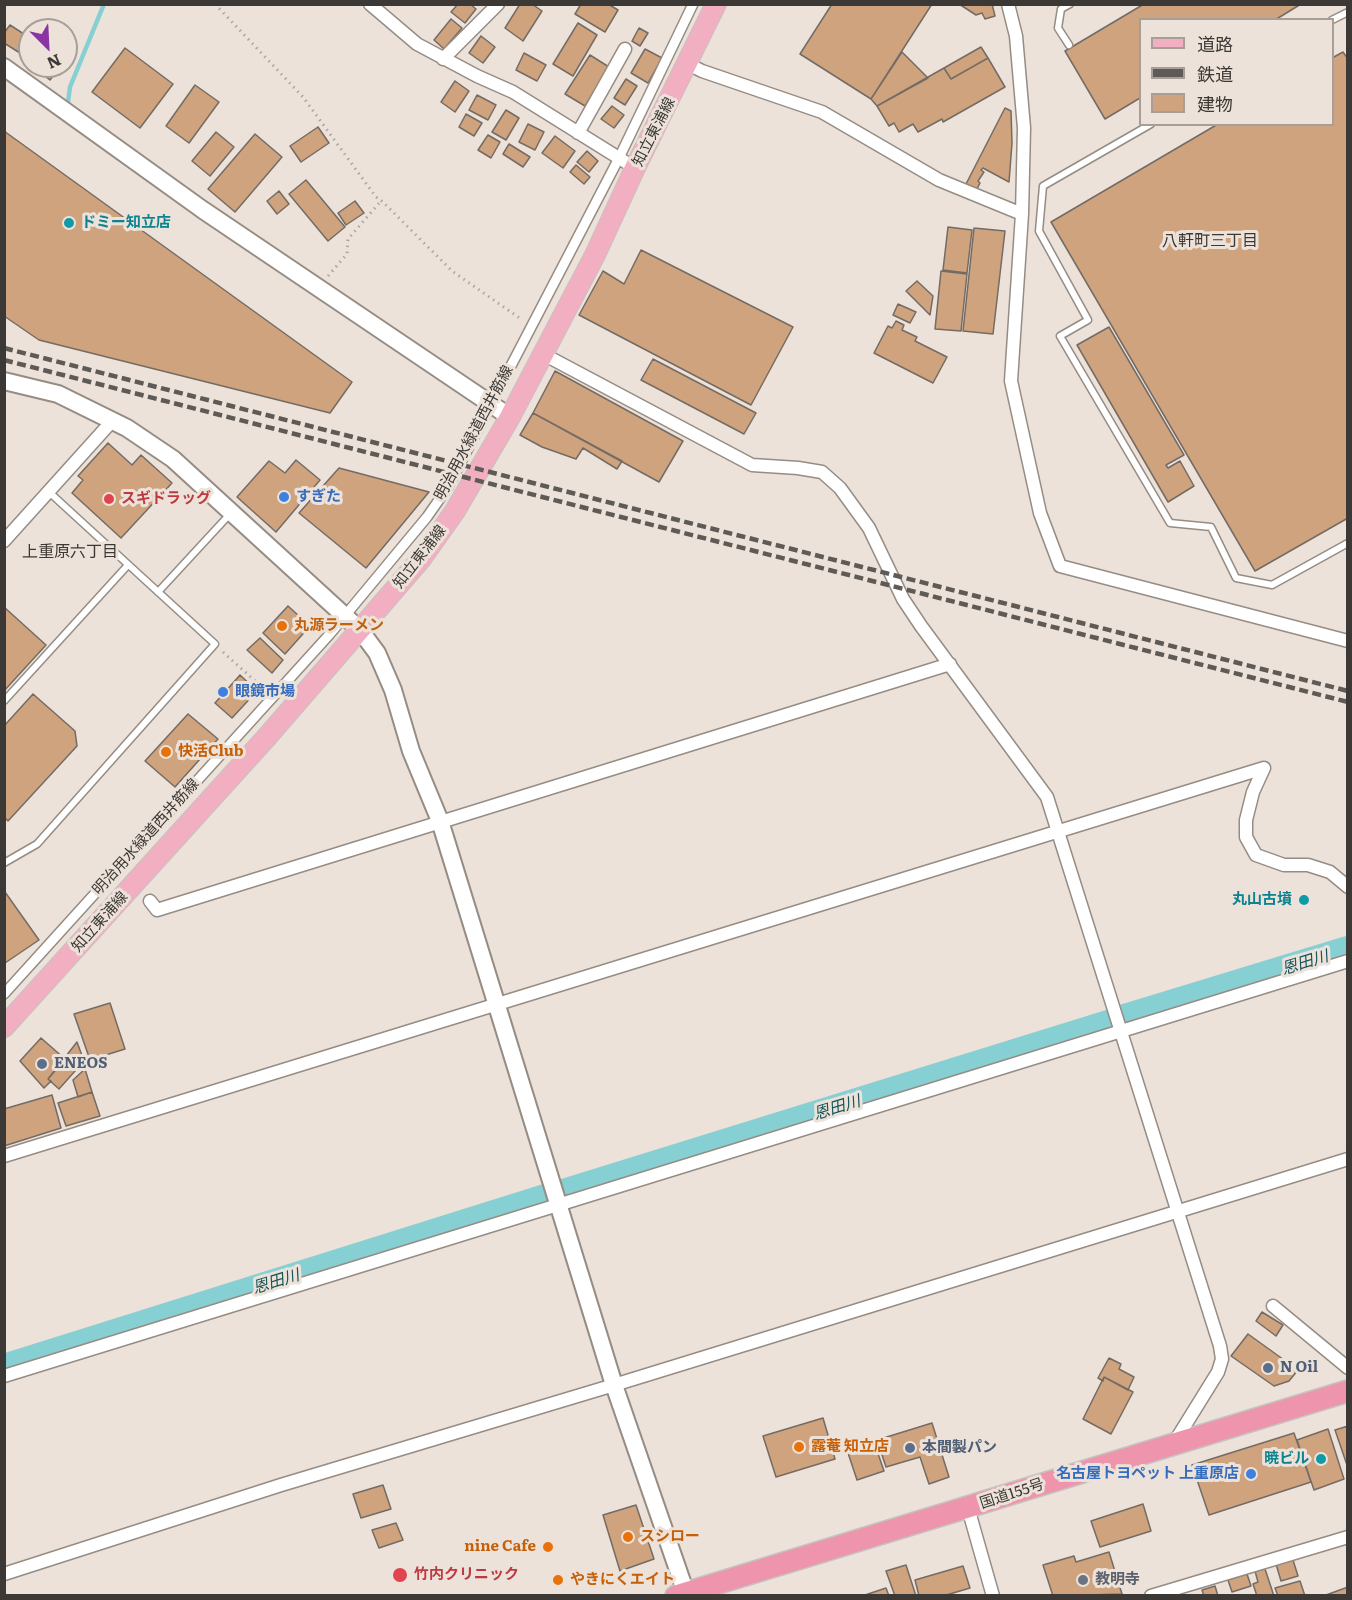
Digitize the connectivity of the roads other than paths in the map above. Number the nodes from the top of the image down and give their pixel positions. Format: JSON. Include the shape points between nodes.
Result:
{"nodes":[{"id":1,"x":370,"y":4,"type":"edge"},
{"id":2,"x":498,"y":4,"type":"edge"},
{"id":3,"x":693,"y":4,"type":"edge"},
{"id":4,"x":717,"y":4,"type":"edge"},
{"id":5,"x":1008,"y":4,"type":"edge"},
{"id":6,"x":1070,"y":4,"type":"edge"},
{"id":7,"x":1069,"y":45,"type":"dead end"},
{"id":8,"x":625,"y":49,"type":"dead end"},
{"id":9,"x":443,"y":59,"type":"junction"},
{"id":10,"x":688,"y":64,"type":"junction"},
{"id":11,"x":4,"y":67,"type":"edge"},
{"id":12,"x":1148,"y":126,"type":"edge"},
{"id":13,"x":578,"y":133,"type":"junction"},
{"id":14,"x":627,"y":163,"type":"junction"},
{"id":15,"x":1023,"y":214,"type":"junction"},
{"id":16,"x":543,"y":354,"type":"junction"},
{"id":17,"x":4,"y":381,"type":"edge"},
{"id":18,"x":490,"y":405,"type":"junction"},
{"id":19,"x":510,"y":417,"type":"junction"},
{"id":20,"x":113,"y":420,"type":"junction"},
{"id":21,"x":49,"y":492,"type":"junction"},
{"id":22,"x":230,"y":513,"type":"junction"},
{"id":23,"x":4,"y":541,"type":"edge"},
{"id":24,"x":1347,"y":543,"type":"edge"},
{"id":25,"x":128,"y":565,"type":"junction"},
{"id":26,"x":158,"y":592,"type":"junction"},
{"id":27,"x":352,"y":623,"type":"junction"},
{"id":28,"x":1347,"y":641,"type":"edge"},
{"id":29,"x":950,"y":664,"type":"junction"},
{"id":30,"x":4,"y":701,"type":"edge"},
{"id":31,"x":440,"y":821,"type":"junction"},
{"id":32,"x":1058,"y":832,"type":"junction"},
{"id":33,"x":4,"y":862,"type":"edge"},
{"id":34,"x":1347,"y":887,"type":"edge"},
{"id":35,"x":150,"y":901,"type":"dead end"},
{"id":36,"x":1347,"y":961,"type":"edge"},
{"id":37,"x":4,"y":994,"type":"edge"},
{"id":38,"x":497,"y":1006,"type":"junction"},
{"id":39,"x":4,"y":1027,"type":"edge"},
{"id":40,"x":1120,"y":1030,"type":"junction"},
{"id":41,"x":4,"y":1156,"type":"edge"},
{"id":42,"x":1347,"y":1159,"type":"edge"},
{"id":43,"x":558,"y":1204,"type":"junction"},
{"id":44,"x":1177,"y":1210,"type":"junction"},
{"id":45,"x":1273,"y":1306,"type":"dead end"},
{"id":46,"x":1346,"y":1364,"type":"edge"},
{"id":47,"x":4,"y":1376,"type":"edge"},
{"id":48,"x":614,"y":1385,"type":"junction"},
{"id":49,"x":1347,"y":1391,"type":"edge"},
{"id":50,"x":1174,"y":1443,"type":"junction"},
{"id":51,"x":968,"y":1508,"type":"junction"},
{"id":52,"x":1345,"y":1538,"type":"edge"},
{"id":53,"x":1347,"y":1552,"type":"edge"},
{"id":54,"x":4,"y":1574,"type":"edge"},
{"id":55,"x":683,"y":1594,"type":"edge"},
{"id":56,"x":993,"y":1596,"type":"edge"},
{"id":57,"x":1151,"y":1596,"type":"edge"}],
"edges":[{"from":1,"to":9,"type":"street","via":[[417,44]]},
{"from":2,"to":9,"type":"street"},
{"from":3,"to":14,"type":"street","name":"明治用水緑道西井筋線"},
{"from":4,"to":10,"type":"main road","name":"知立東浦線"},
{"from":5,"to":15,"type":"street","via":[[1017,36],[1024,128]]},
{"from":6,"to":7,"type":"lane","via":[[1061,9],[1058,28]]},
{"from":8,"to":13,"type":"street"},
{"from":9,"to":13,"type":"street","via":[[513,92]]},
{"from":10,"to":14,"type":"main road","name":"知立東浦線"},
{"from":10,"to":15,"type":"street","via":[[822,112],[939,180]]},
{"from":11,"to":18,"type":"street","via":[[203,210]]},
{"from":12,"to":24,"type":"lane","via":[[1043,186],[1039,231],[1088,320],[1060,336],[1170,523],[1211,527],[1236,578],[1272,585]]},
{"from":13,"to":14,"type":"street"},
{"from":14,"to":16,"type":"main road","name":"知立東浦線","via":[[595,255]]},
{"from":14,"to":18,"type":"street","name":"明治用水緑道西井筋線","via":[[531,326]]},
{"from":15,"to":28,"type":"street","via":[[1011,381],[1040,513],[1060,566]]},
{"from":16,"to":19,"type":"main road","name":"知立東浦線"},
{"from":16,"to":29,"type":"street","via":[[752,465],[822,472],[840,488],[869,528],[903,599]]},
{"from":17,"to":20,"type":"street","via":[[58,394]]},
{"from":18,"to":19,"type":"street"},
{"from":18,"to":27,"type":"street","name":"明治用水緑道西井筋線","via":[[448,487]]},
{"from":19,"to":27,"type":"main road","name":"知立東浦線","via":[[422,559]]},
{"from":20,"to":21,"type":"street"},
{"from":20,"to":22,"type":"street","via":[[173,459]]},
{"from":21,"to":23,"type":"street"},
{"from":21,"to":25,"type":"lane"},
{"from":22,"to":26,"type":"lane"},
{"from":22,"to":27,"type":"street"},
{"from":25,"to":26,"type":"lane"},
{"from":25,"to":30,"type":"lane"},
{"from":26,"to":33,"type":"lane","via":[[215,644],[37,844]]},
{"from":27,"to":31,"type":"street","via":[[376,653],[393,690],[411,750]]},
{"from":27,"to":37,"type":"street","name":"明治用水緑道西井筋線","via":[[273,697]]},
{"from":27,"to":39,"type":"main road","name":"知立東浦線","via":[[266,738]]},
{"from":29,"to":31,"type":"street"},
{"from":29,"to":32,"type":"street","via":[[1047,797]]},
{"from":31,"to":35,"type":"street","via":[[157,910]]},
{"from":31,"to":38,"type":"street"},
{"from":32,"to":34,"type":"street","via":[[1264,768],[1245,820],[1246,837],[1256,855],[1284,865],[1308,865],[1330,872]]},
{"from":32,"to":38,"type":"street"},
{"from":32,"to":40,"type":"street"},
{"from":36,"to":40,"type":"street"},
{"from":38,"to":41,"type":"street"},
{"from":38,"to":43,"type":"street"},
{"from":40,"to":43,"type":"street"},
{"from":40,"to":44,"type":"street"},
{"from":42,"to":44,"type":"street"},
{"from":43,"to":47,"type":"street"},
{"from":43,"to":48,"type":"street"},
{"from":44,"to":48,"type":"street"},
{"from":44,"to":50,"type":"street","via":[[1222,1359]]},
{"from":45,"to":46,"type":"street"},
{"from":48,"to":54,"type":"street","via":[[281,1485]]},
{"from":48,"to":55,"type":"street"},
{"from":49,"to":50,"type":"highway","name":"国道155号"},
{"from":50,"to":51,"type":"highway","name":"国道155号"},
{"from":51,"to":55,"type":"highway","name":"国道155号"},
{"from":51,"to":56,"type":"street"},
{"from":52,"to":53,"type":"street"},
{"from":52,"to":57,"type":"street"}]}
